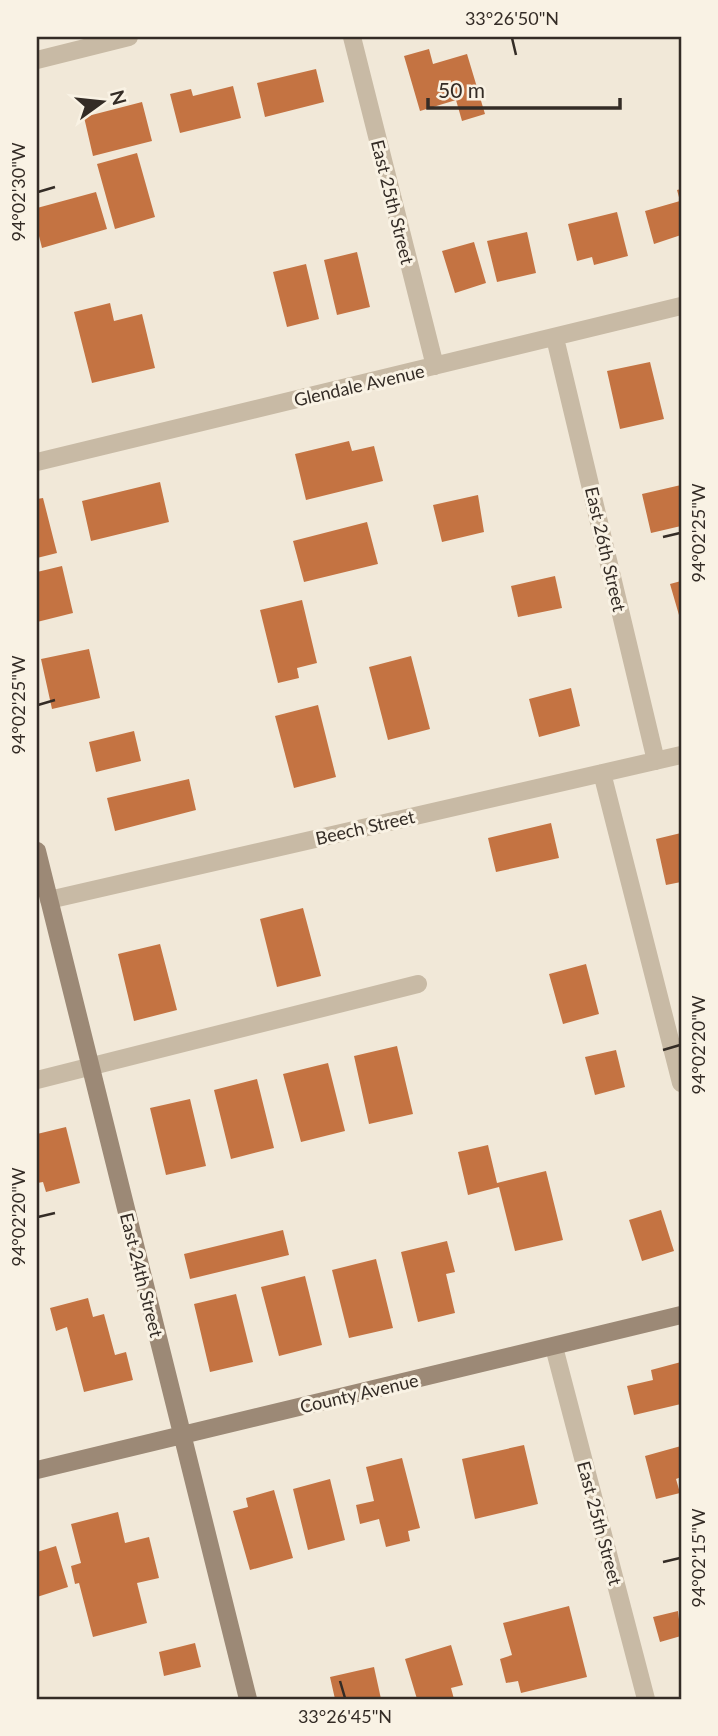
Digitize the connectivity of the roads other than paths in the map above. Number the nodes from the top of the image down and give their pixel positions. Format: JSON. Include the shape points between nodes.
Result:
{"nodes":[{"id":1,"x":129,"y":37,"type":"edge"},
{"id":2,"x":352,"y":37,"type":"edge"},
{"id":3,"x":37,"y":60,"type":"edge"},
{"id":4,"x":681,"y":306,"type":"edge"},
{"id":5,"x":555,"y":338,"type":"junction"},
{"id":6,"x":435,"y":366,"type":"junction"},
{"id":7,"x":37,"y":462,"type":"edge"},
{"id":8,"x":681,"y":755,"type":"edge"},
{"id":9,"x":656,"y":761,"type":"junction"},
{"id":10,"x":602,"y":773,"type":"junction"},
{"id":11,"x":37,"y":851,"type":"edge"},
{"id":12,"x":49,"y":900,"type":"junction"},
{"id":13,"x":418,"y":984,"type":"dead end"},
{"id":14,"x":90,"y":1066,"type":"junction"},
{"id":15,"x":37,"y":1080,"type":"edge"},
{"id":16,"x":681,"y":1083,"type":"edge"},
{"id":17,"x":681,"y":1315,"type":"edge"},
{"id":18,"x":554,"y":1347,"type":"junction"},
{"id":19,"x":182,"y":1434,"type":"junction"},
{"id":20,"x":37,"y":1471,"type":"edge"},
{"id":21,"x":248,"y":1699,"type":"edge"},
{"id":22,"x":646,"y":1699,"type":"edge"}],
"edges":[{"from":1,"to":3,"type":"street"},
{"from":2,"to":6,"type":"street","name":"East 25th Street"},
{"from":4,"to":5,"type":"street","name":"Glendale Avenue"},
{"from":5,"to":6,"type":"street","name":"Glendale Avenue"},
{"from":5,"to":9,"type":"street","name":"East 26th Street"},
{"from":6,"to":7,"type":"street","name":"Glendale Avenue"},
{"from":8,"to":9,"type":"street","name":"Beech Street"},
{"from":9,"to":10,"type":"street","name":"Beech Street"},
{"from":10,"to":12,"type":"street","name":"Beech Street"},
{"from":10,"to":16,"type":"street"},
{"from":11,"to":12,"type":"main road","name":"East 24th Street"},
{"from":12,"to":14,"type":"main road","name":"East 24th Street"},
{"from":13,"to":14,"type":"street"},
{"from":14,"to":15,"type":"street"},
{"from":14,"to":19,"type":"main road","name":"East 24th Street"},
{"from":17,"to":18,"type":"main road","name":"County Avenue"},
{"from":18,"to":19,"type":"main road","name":"County Avenue"},
{"from":18,"to":22,"type":"street","name":"East 25th Street"},
{"from":19,"to":20,"type":"main road","name":"County Avenue"},
{"from":19,"to":21,"type":"main road","name":"East 24th Street"}]}
